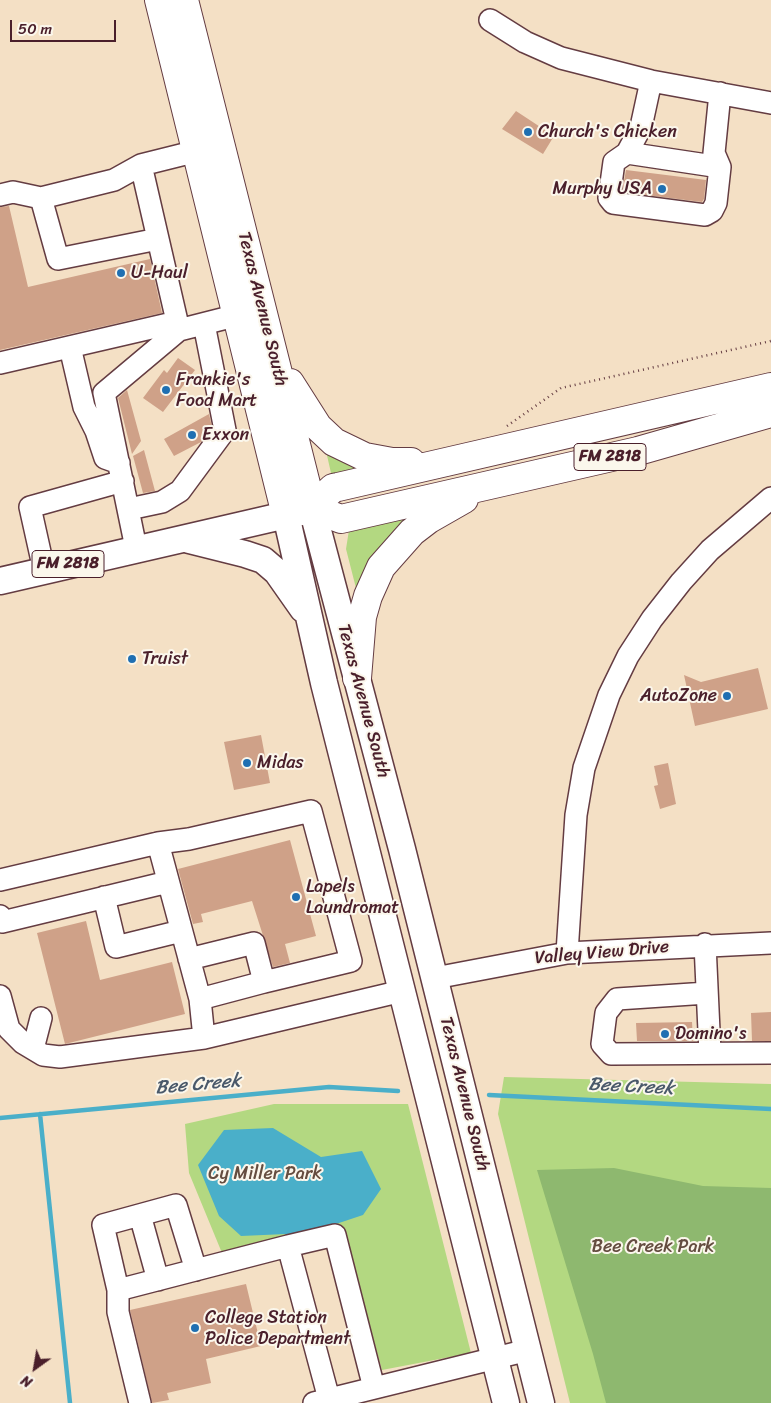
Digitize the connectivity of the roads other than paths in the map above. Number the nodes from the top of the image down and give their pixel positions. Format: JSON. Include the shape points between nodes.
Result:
{"nodes":[{"id":1,"x":159,"y":0,"type":"edge"},
{"id":2,"x":184,"y":0,"type":"edge"},
{"id":3,"x":490,"y":20,"type":"dead end"},
{"id":4,"x":650,"y":81,"type":"junction"},
{"id":5,"x":720,"y":93,"type":"junction"},
{"id":6,"x":771,"y":103,"type":"edge"},
{"id":7,"x":197,"y":151,"type":"junction"},
{"id":8,"x":626,"y":153,"type":"junction"},
{"id":9,"x":141,"y":165,"type":"junction"},
{"id":10,"x":720,"y":167,"type":"junction"},
{"id":11,"x":0,"y":195,"type":"edge"},
{"id":12,"x":41,"y":198,"type":"junction"},
{"id":13,"x":158,"y":239,"type":"junction"},
{"id":14,"x":238,"y":315,"type":"junction"},
{"id":15,"x":204,"y":324,"type":"junction"},
{"id":16,"x":178,"y":326,"type":"junction"},
{"id":17,"x":70,"y":347,"type":"junction"},
{"id":18,"x":274,"y":355,"type":"junction"},
{"id":19,"x":0,"y":363,"type":"edge"},
{"id":20,"x":771,"y":387,"type":"edge"},
{"id":21,"x":771,"y":413,"type":"edge"},
{"id":22,"x":442,"y":462,"type":"junction"},
{"id":23,"x":122,"y":472,"type":"junction"},
{"id":24,"x":486,"y":486,"type":"junction"},
{"id":25,"x":771,"y":498,"type":"edge"},
{"id":26,"x":312,"y":508,"type":"junction"},
{"id":27,"x":129,"y":509,"type":"junction"},
{"id":28,"x":286,"y":515,"type":"junction"},
{"id":29,"x":183,"y":538,"type":"junction"},
{"id":30,"x":136,"y":548,"type":"junction"},
{"id":31,"x":44,"y":570,"type":"junction"},
{"id":32,"x":0,"y":581,"type":"edge"},
{"id":33,"x":311,"y":621,"type":"junction"},
{"id":34,"x":357,"y":678,"type":"junction"},
{"id":35,"x":158,"y":843,"type":"junction"},
{"id":36,"x":0,"y":880,"type":"edge"},
{"id":37,"x":168,"y":882,"type":"junction"},
{"id":38,"x":375,"y":886,"type":"junction"},
{"id":39,"x":104,"y":897,"type":"junction"},
{"id":40,"x":1,"y":920,"type":"edge"},
{"id":41,"x":181,"y":931,"type":"junction"},
{"id":42,"x":771,"y":943,"type":"edge"},
{"id":43,"x":705,"y":944,"type":"junction"},
{"id":44,"x":567,"y":953,"type":"junction"},
{"id":45,"x":188,"y":959,"type":"junction"},
{"id":46,"x":435,"y":978,"type":"junction"},
{"id":47,"x":264,"y":982,"type":"junction"},
{"id":48,"x":402,"y":991,"type":"junction"},
{"id":49,"x":707,"y":993,"type":"junction"},
{"id":50,"x":0,"y":996,"type":"edge"},
{"id":51,"x":200,"y":999,"type":"junction"},
{"id":52,"x":41,"y":1018,"type":"dead end"},
{"id":53,"x":204,"y":1038,"type":"junction"},
{"id":54,"x":33,"y":1049,"type":"junction"},
{"id":55,"x":710,"y":1053,"type":"junction"},
{"id":56,"x":771,"y":1053,"type":"edge"},
{"id":57,"x":466,"y":1105,"type":"junction"},
{"id":58,"x":140,"y":1215,"type":"junction"},
{"id":59,"x":288,"y":1246,"type":"junction"},
{"id":60,"x":196,"y":1270,"type":"junction"},
{"id":61,"x":158,"y":1280,"type":"junction"},
{"id":62,"x":118,"y":1290,"type":"junction"},
{"id":63,"x":528,"y":1350,"type":"junction"},
{"id":64,"x":494,"y":1359,"type":"junction"},
{"id":65,"x":374,"y":1388,"type":"junction"},
{"id":66,"x":322,"y":1401,"type":"edge"},
{"id":67,"x":140,"y":1403,"type":"edge"},
{"id":68,"x":506,"y":1403,"type":"edge"},
{"id":69,"x":541,"y":1403,"type":"edge"}],
"edges":[{"from":1,"to":7,"type":"highway","name":"Texas Avenue South"},
{"from":2,"to":18,"type":"highway","name":"Texas Avenue South"},
{"from":3,"to":4,"type":"street","via":[[525,42],[561,58]]},
{"from":4,"to":5,"type":"street"},
{"from":4,"to":8,"type":"street","via":[[642,127]]},
{"from":5,"to":6,"type":"street"},
{"from":5,"to":10,"type":"street","via":[[714,153]]},
{"from":7,"to":9,"type":"street"},
{"from":7,"to":14,"type":"highway","name":"Texas Avenue South"},
{"from":8,"to":10,"type":"street"},
{"from":8,"to":10,"type":"street","via":[[614,162],[609,198],[613,203],[705,214],[712,211],[716,203]]},
{"from":9,"to":12,"type":"street","via":[[114,180]]},
{"from":9,"to":13,"type":"street"},
{"from":11,"to":12,"type":"street","via":[[12,192]]},
{"from":12,"to":13,"type":"street","via":[[58,259]]},
{"from":13,"to":16,"type":"street"},
{"from":14,"to":15,"type":"street"},
{"from":14,"to":28,"type":"highway","name":"Texas Avenue South"},
{"from":15,"to":16,"type":"street"},
{"from":15,"to":27,"type":"street","via":[[225,430],[180,491],[162,502]]},
{"from":16,"to":17,"type":"street"},
{"from":16,"to":23,"type":"street","via":[[104,393]]},
{"from":17,"to":19,"type":"street"},
{"from":17,"to":23,"type":"street","via":[[84,407],[105,458]]},
{"from":18,"to":22,"type":"highway","via":[[318,427],[334,442],[350,452],[380,460]]},
{"from":18,"to":26,"type":"highway","name":"Texas Avenue South"},
{"from":20,"to":22,"type":"highway","number":"FM 2818"},
{"from":21,"to":24,"type":"highway","number":"FM 2818","via":[[638,451]]},
{"from":22,"to":26,"type":"highway","number":"FM 2818","via":[[332,488]]},
{"from":23,"to":27,"type":"street"},
{"from":23,"to":31,"type":"street","via":[[30,507]]},
{"from":24,"to":26,"type":"highway","number":"FM 2818","via":[[341,519]]},
{"from":24,"to":34,"type":"highway","via":[[412,532],[382,567],[362,617]]},
{"from":25,"to":44,"type":"street","via":[[710,550],[681,582],[628,656],[609,695],[584,768],[576,815]]},
{"from":26,"to":28,"type":"highway","number":"FM 2818"},
{"from":26,"to":34,"type":"main road","name":"Texas Avenue South"},
{"from":27,"to":30,"type":"street"},
{"from":28,"to":29,"type":"main road","number":"FM 2818"},
{"from":28,"to":33,"type":"main road","name":"Texas Avenue South"},
{"from":29,"to":30,"type":"main road","number":"FM 2818"},
{"from":29,"to":33,"type":"main road","via":[[263,560],[282,578]]},
{"from":30,"to":31,"type":"main road","number":"FM 2818"},
{"from":31,"to":32,"type":"main road","number":"FM 2818"},
{"from":33,"to":38,"type":"main road","name":"Texas Avenue South"},
{"from":34,"to":46,"type":"main road","name":"Texas Avenue South"},
{"from":35,"to":36,"type":"street"},
{"from":35,"to":37,"type":"street"},
{"from":35,"to":47,"type":"street","via":[[311,811],[351,961]]},
{"from":37,"to":39,"type":"street"},
{"from":37,"to":41,"type":"street"},
{"from":38,"to":46,"type":"main road","via":[[399,908],[413,965],[422,977]]},
{"from":38,"to":48,"type":"main road","name":"Texas Avenue South"},
{"from":39,"to":40,"type":"street"},
{"from":39,"to":41,"type":"street","via":[[116,947]]},
{"from":41,"to":45,"type":"street"},
{"from":42,"to":43,"type":"street","name":"Valley View Drive"},
{"from":43,"to":44,"type":"street","name":"Valley View Drive"},
{"from":43,"to":49,"type":"street"},
{"from":44,"to":46,"type":"street","name":"Valley View Drive"},
{"from":45,"to":47,"type":"street","via":[[254,943]]},
{"from":45,"to":51,"type":"street"},
{"from":46,"to":57,"type":"main road","name":"Texas Avenue South"},
{"from":47,"to":51,"type":"street"},
{"from":48,"to":53,"type":"street"},
{"from":48,"to":57,"type":"main road","via":[[426,1011],[447,1085]]},
{"from":48,"to":64,"type":"main road","name":"Texas Avenue South"},
{"from":49,"to":55,"type":"street"},
{"from":49,"to":55,"type":"street","via":[[617,999],[606,1013],[602,1044],[612,1054]]},
{"from":50,"to":54,"type":"street","via":[[9,1029],[23,1044]]},
{"from":51,"to":53,"type":"street"},
{"from":52,"to":54,"type":"street"},
{"from":53,"to":54,"type":"street","via":[[60,1057],[43,1055]]},
{"from":55,"to":56,"type":"street"},
{"from":57,"to":63,"type":"main road","name":"Texas Avenue South"},
{"from":58,"to":60,"type":"street","via":[[176,1205]]},
{"from":58,"to":61,"type":"street"},
{"from":58,"to":62,"type":"street","via":[[103,1225]]},
{"from":59,"to":60,"type":"street"},
{"from":59,"to":65,"type":"street","via":[[335,1235]]},
{"from":59,"to":66,"type":"street"},
{"from":60,"to":61,"type":"street"},
{"from":61,"to":62,"type":"street"},
{"from":62,"to":67,"type":"street","via":[[118,1312]]},
{"from":63,"to":64,"type":"street"},
{"from":63,"to":69,"type":"main road","name":"Texas Avenue South"},
{"from":64,"to":65,"type":"street"},
{"from":64,"to":68,"type":"main road","name":"Texas Avenue South"},
{"from":65,"to":66,"type":"street"}]}
